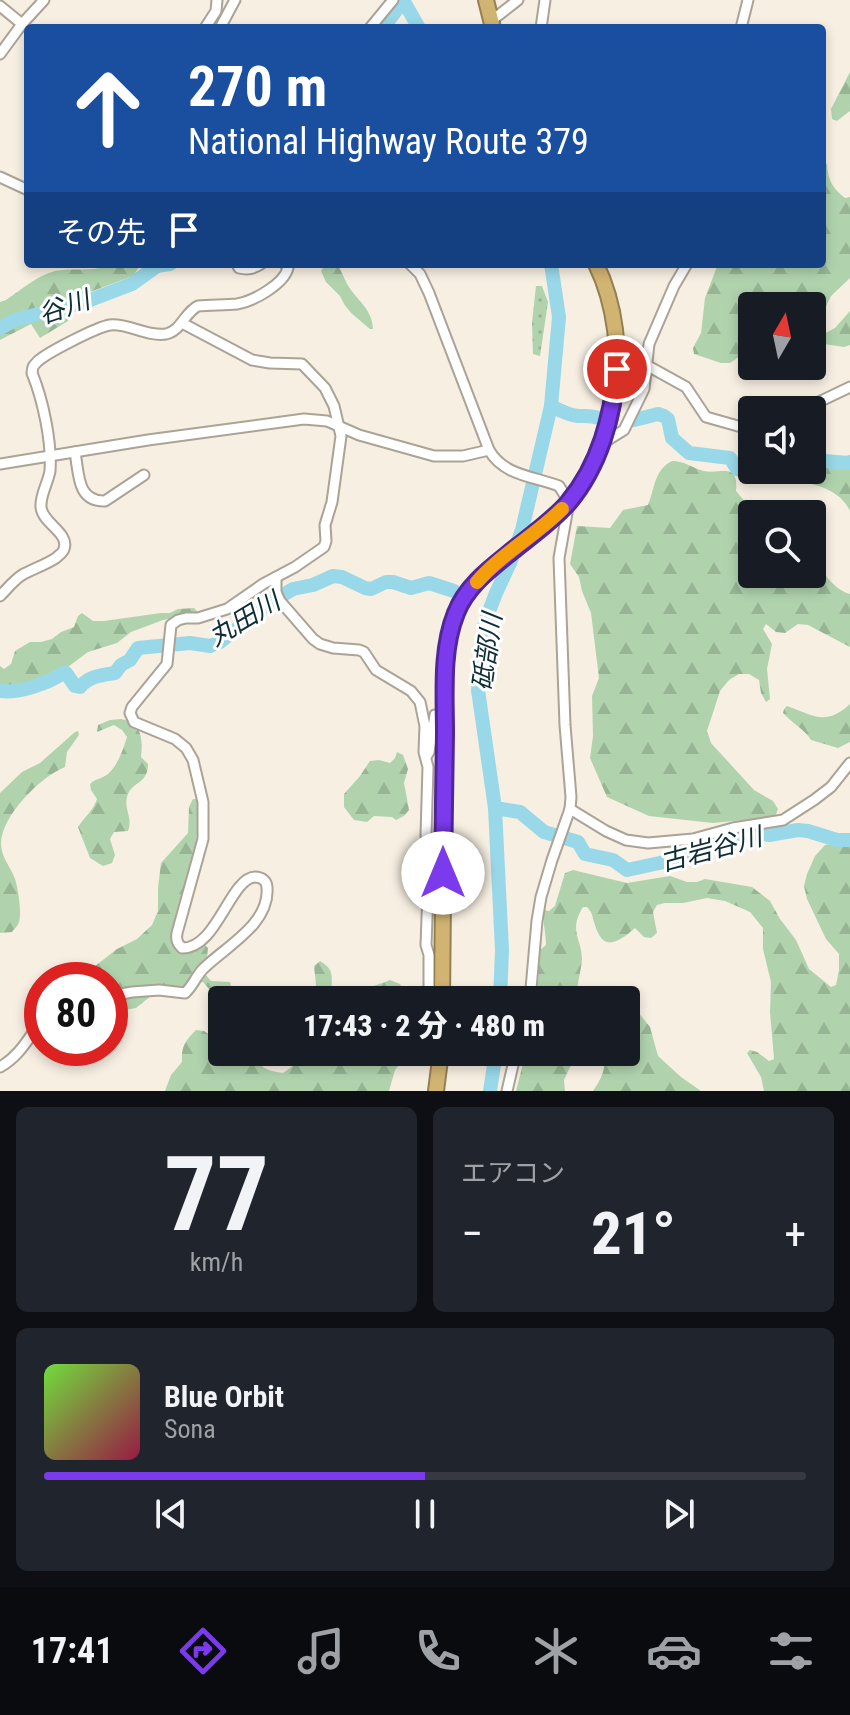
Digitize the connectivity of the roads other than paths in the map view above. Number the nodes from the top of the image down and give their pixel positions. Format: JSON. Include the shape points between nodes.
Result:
{"nodes":[{"id":1,"x":44,"y":0,"type":"edge"},
{"id":2,"x":217,"y":0,"type":"edge"},
{"id":3,"x":235,"y":0,"type":"edge"},
{"id":4,"x":393,"y":0,"type":"edge"},
{"id":5,"x":486,"y":0,"type":"edge"},
{"id":6,"x":518,"y":0,"type":"edge"},
{"id":7,"x":545,"y":0,"type":"edge"},
{"id":8,"x":748,"y":0,"type":"edge"},
{"id":9,"x":0,"y":6,"type":"edge"},
{"id":10,"x":22,"y":24,"type":"junction"},
{"id":11,"x":208,"y":24,"type":"edge"},
{"id":12,"x":222,"y":24,"type":"edge"},
{"id":13,"x":373,"y":24,"type":"edge"},
{"id":14,"x":492,"y":24,"type":"edge"},
{"id":15,"x":542,"y":24,"type":"edge"},
{"id":16,"x":742,"y":24,"type":"edge"},
{"id":17,"x":0,"y":54,"type":"edge"},
{"id":18,"x":0,"y":177,"type":"edge"},
{"id":19,"x":24,"y":188,"type":"edge"},
{"id":20,"x":288,"y":268,"type":"edge"},
{"id":21,"x":414,"y":268,"type":"edge"},
{"id":22,"x":598,"y":268,"type":"edge"},
{"id":23,"x":685,"y":268,"type":"edge"},
{"id":24,"x":182,"y":323,"type":"junction"},
{"id":25,"x":648,"y":366,"type":"junction"},
{"id":26,"x":850,"y":387,"type":"edge"},
{"id":27,"x":826,"y":398,"type":"edge"},
{"id":28,"x":339,"y":426,"type":"junction"},
{"id":29,"x":738,"y":426,"type":"edge"},
{"id":30,"x":602,"y":443,"type":"junction"},
{"id":31,"x":489,"y":450,"type":"junction"},
{"id":32,"x":75,"y":452,"type":"junction"},
{"id":33,"x":50,"y":457,"type":"junction"},
{"id":34,"x":0,"y":464,"type":"edge"},
{"id":35,"x":144,"y":475,"type":"dead end"},
{"id":36,"x":569,"y":502,"type":"junction"},
{"id":37,"x":276,"y":577,"type":"junction"},
{"id":38,"x":0,"y":596,"type":"edge"},
{"id":39,"x":445,"y":715,"type":"junction"},
{"id":40,"x":426,"y":758,"type":"junction"},
{"id":41,"x":850,"y":763,"type":"edge"},
{"id":42,"x":423,"y":771,"type":"dead end"},
{"id":43,"x":570,"y":809,"type":"junction"},
{"id":44,"x":429,"y":986,"type":"edge"},
{"id":45,"x":442,"y":986,"type":"edge"},
{"id":46,"x":531,"y":986,"type":"edge"},
{"id":47,"x":128,"y":993,"type":"edge"},
{"id":48,"x":24,"y":1046,"type":"edge"},
{"id":49,"x":439,"y":1066,"type":"edge"},
{"id":50,"x":513,"y":1066,"type":"edge"},
{"id":51,"x":0,"y":1067,"type":"edge"},
{"id":52,"x":436,"y":1091,"type":"edge"},
{"id":53,"x":507,"y":1091,"type":"edge"}],
"edges":[{"from":1,"to":10,"type":"street"},
{"from":2,"to":11,"type":"street"},
{"from":3,"to":12,"type":"street"},
{"from":4,"to":13,"type":"street"},
{"from":5,"to":14,"type":"highway"},
{"from":6,"to":14,"type":"street"},
{"from":7,"to":15,"type":"street"},
{"from":8,"to":16,"type":"street"},
{"from":9,"to":10,"type":"street"},
{"from":10,"to":17,"type":"street"},
{"from":18,"to":19,"type":"street"},
{"from":20,"to":24,"type":"street","via":[[277,285],[241,303],[198,306]]},
{"from":21,"to":31,"type":"street","via":[[429,293]]},
{"from":22,"to":30,"type":"highway","via":[[612,313],[617,369]]},
{"from":23,"to":25,"type":"street","via":[[649,344]]},
{"from":24,"to":28,"type":"street","via":[[252,360],[302,364],[325,388]]},
{"from":24,"to":33,"type":"street","via":[[163,334],[112,325],[35,363],[32,373]]},
{"from":25,"to":29,"type":"street","via":[[686,387],[706,417]]},
{"from":25,"to":30,"type":"street","via":[[644,389],[624,430]]},
{"from":26,"to":27,"type":"street"},
{"from":28,"to":31,"type":"street","via":[[434,456]]},
{"from":28,"to":32,"type":"street","via":[[304,419]]},
{"from":28,"to":37,"type":"street","via":[[324,547]]},
{"from":30,"to":36,"type":"highway"},
{"from":31,"to":36,"type":"street","via":[[514,473],[559,486]]},
{"from":32,"to":33,"type":"street"},
{"from":32,"to":35,"type":"street","via":[[81,490],[91,499],[105,501]]},
{"from":33,"to":34,"type":"street"},
{"from":33,"to":38,"type":"street","via":[[41,512],[65,547]]},
{"from":36,"to":39,"type":"highway","via":[[492,567],[457,611],[446,654]]},
{"from":36,"to":43,"type":"street","via":[[559,558]]},
{"from":37,"to":40,"type":"street","via":[[278,596],[313,639],[364,652],[376,670],[416,696],[425,726]]},
{"from":37,"to":47,"type":"street","via":[[227,609],[171,625],[167,664],[130,713],[134,722],[186,748],[200,787],[203,839],[178,944],[193,947],[247,880],[259,877],[267,886],[259,916],[185,993]]},
{"from":39,"to":40,"type":"street","via":[[435,715]]},
{"from":39,"to":45,"type":"highway"},
{"from":40,"to":42,"type":"street"},
{"from":40,"to":44,"type":"street"},
{"from":41,"to":43,"type":"street","via":[[831,787],[783,820],[693,839],[626,840]]},
{"from":43,"to":46,"type":"street","via":[[541,897]]},
{"from":48,"to":51,"type":"street"},
{"from":49,"to":52,"type":"highway"},
{"from":50,"to":53,"type":"street"}]}
